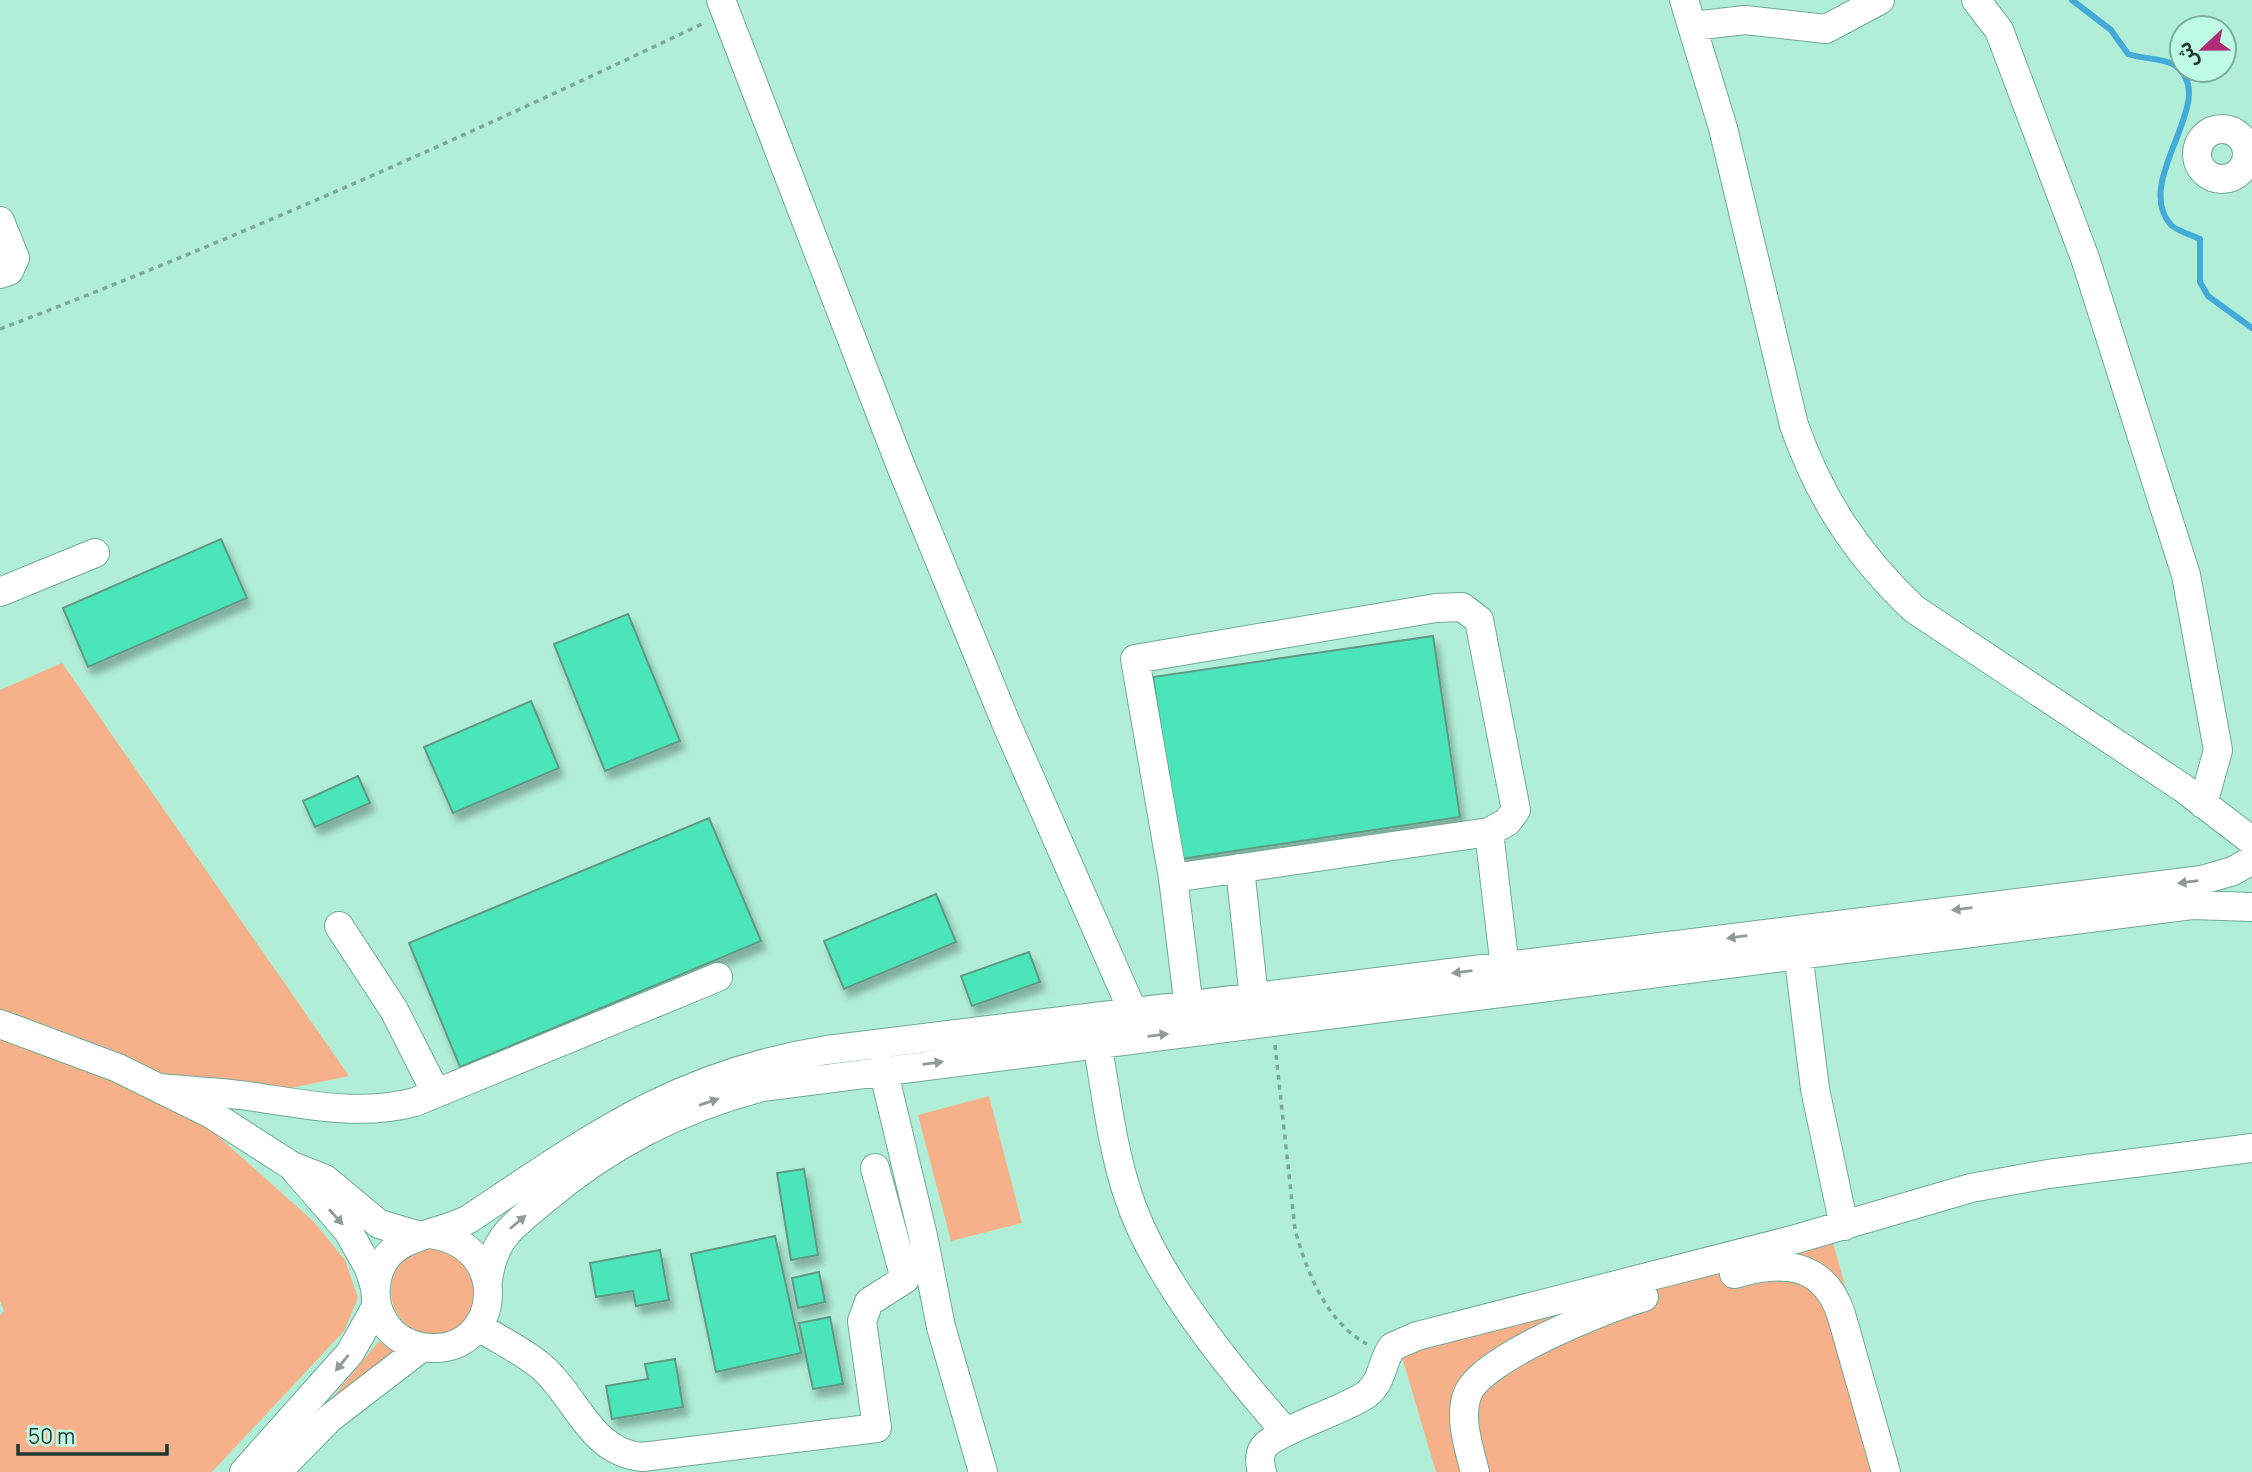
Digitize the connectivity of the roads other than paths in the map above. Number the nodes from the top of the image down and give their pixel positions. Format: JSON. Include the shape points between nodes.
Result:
{"nodes":[{"id":1,"x":1684,"y":0,"type":"edge"},
{"id":2,"x":1881,"y":0,"type":"edge"},
{"id":3,"x":1976,"y":0,"type":"edge"},
{"id":4,"x":723,"y":6,"type":"edge"},
{"id":5,"x":1693,"y":26,"type":"junction"},
{"id":6,"x":0,"y":221,"type":"edge"},
{"id":7,"x":0,"y":274,"type":"edge"},
{"id":8,"x":95,"y":552,"type":"dead end"},
{"id":9,"x":0,"y":592,"type":"edge"},
{"id":10,"x":2203,"y":804,"type":"junction"},
{"id":11,"x":1489,"y":832,"type":"junction"},
{"id":12,"x":2252,"y":841,"type":"edge"},
{"id":13,"x":2252,"y":862,"type":"edge"},
{"id":14,"x":1240,"y":868,"type":"junction"},
{"id":15,"x":1173,"y":878,"type":"junction"},
{"id":16,"x":2252,"y":901,"type":"edge"},
{"id":17,"x":2252,"y":907,"type":"edge"},
{"id":18,"x":339,"y":926,"type":"dead end"},
{"id":19,"x":1796,"y":942,"type":"junction"},
{"id":20,"x":718,"y":977,"type":"dead end"},
{"id":21,"x":1506,"y":979,"type":"junction"},
{"id":22,"x":1134,"y":1014,"type":"junction"},
{"id":23,"x":1261,"y":1014,"type":"junction"},
{"id":24,"x":1190,"y":1019,"type":"junction"},
{"id":25,"x":0,"y":1024,"type":"edge"},
{"id":26,"x":1097,"y":1042,"type":"junction"},
{"id":27,"x":883,"y":1069,"type":"junction"},
{"id":28,"x":160,"y":1088,"type":"junction"},
{"id":29,"x":436,"y":1093,"type":"junction"},
{"id":30,"x":2252,"y":1147,"type":"edge"},
{"id":31,"x":292,"y":1166,"type":"junction"},
{"id":32,"x":875,"y":1168,"type":"dead end"},
{"id":33,"x":1844,"y":1226,"type":"junction"},
{"id":34,"x":425,"y":1235,"type":"junction"},
{"id":35,"x":488,"y":1281,"type":"junction"},
{"id":36,"x":376,"y":1296,"type":"junction"},
{"id":37,"x":478,"y":1326,"type":"junction"},
{"id":38,"x":421,"y":1348,"type":"junction"},
{"id":39,"x":1285,"y":1431,"type":"junction"},
{"id":40,"x":244,"y":1472,"type":"edge"},
{"id":41,"x":277,"y":1472,"type":"edge"},
{"id":42,"x":984,"y":1472,"type":"edge"},
{"id":43,"x":1262,"y":1472,"type":"edge"},
{"id":44,"x":1475,"y":1472,"type":"edge"},
{"id":45,"x":1886,"y":1472,"type":"edge"}],
"edges":[{"from":1,"to":5,"type":"street"},
{"from":2,"to":5,"type":"street","via":[[1826,29],[1745,20]]},
{"from":3,"to":10,"type":"street","via":[[1999,30],[2085,258],[2186,575],[2218,750]]},
{"from":4,"to":22,"type":"street","via":[[900,464],[1006,723]]},
{"from":5,"to":10,"type":"street","via":[[1723,128],[1794,425],[1831,510],[1883,580],[1914,609]]},
{"from":6,"to":7,"type":"street","via":[[15,258],[9,271]]},
{"from":8,"to":9,"type":"street"},
{"from":10,"to":12,"type":"street"},
{"from":11,"to":14,"type":"street"},
{"from":11,"to":15,"type":"street","via":[[1507,822],[1516,810],[1479,620],[1462,607],[1436,608],[1135,659]]},
{"from":11,"to":21,"type":"street"},
{"from":13,"to":16,"type":"street","via":[[2248,877]]},
{"from":13,"to":19,"type":"street","one_way":true,"via":[[2202,880]]},
{"from":14,"to":15,"type":"street"},
{"from":14,"to":23,"type":"street"},
{"from":15,"to":24,"type":"street"},
{"from":17,"to":19,"type":"street","via":[[2192,905]]},
{"from":18,"to":29,"type":"street","via":[[394,1010]]},
{"from":19,"to":21,"type":"street"},
{"from":19,"to":33,"type":"street","via":[[1815,1089]]},
{"from":20,"to":29,"type":"street"},
{"from":21,"to":23,"type":"street"},
{"from":22,"to":24,"type":"street"},
{"from":22,"to":34,"type":"street","via":[[827,1050],[734,1070],[635,1111],[469,1219]]},
{"from":23,"to":24,"type":"street"},
{"from":26,"to":24,"type":"street","one_way":true},
{"from":25,"to":28,"type":"street"},
{"from":27,"to":26,"type":"street","one_way":true},
{"from":26,"to":39,"type":"street","via":[[1121,1170],[1140,1229],[1211,1340]]},
{"from":35,"to":27,"type":"street","one_way":true,"via":[[494,1251],[509,1229],[580,1169],[639,1133],[701,1105],[762,1087]]},
{"from":27,"to":42,"type":"street","via":[[941,1327]]},
{"from":28,"to":29,"type":"street","via":[[335,1110],[388,1109]]},
{"from":28,"to":31,"type":"street","via":[[211,1114]]},
{"from":30,"to":33,"type":"street","via":[[1981,1186]]},
{"from":31,"to":34,"type":"street","via":[[325,1179],[379,1224]]},
{"from":31,"to":36,"type":"street","one_way":true,"via":[[348,1231],[369,1268]]},
{"from":32,"to":37,"type":"street","via":[[905,1279],[869,1302],[862,1321],[877,1428],[629,1456],[601,1441],[538,1363]]},
{"from":33,"to":39,"type":"street","via":[[1399,1342],[1388,1353],[1377,1384],[1367,1394],[1324,1418]]},
{"from":34,"to":35,"type":"street","via":[[461,1242],[478,1259]]},
{"from":34,"to":36,"type":"street","via":[[394,1249],[384,1260]]},
{"from":35,"to":37,"type":"street","via":[[489,1297]]},
{"from":36,"to":38,"type":"street","via":[[383,1321],[394,1334]]},
{"from":36,"to":40,"type":"street","one_way":true,"via":[[350,1353]]},
{"from":37,"to":38,"type":"street","via":[[453,1345]]},
{"from":38,"to":41,"type":"street","via":[[330,1418]]},
{"from":39,"to":43,"type":"street","via":[[1261,1451]]},
{"from":44,"to":45,"type":"street","via":[[1464,1409],[1468,1393],[1482,1373],[1513,1354],[1630,1301],[1745,1270],[1783,1266],[1821,1280],[1837,1301]]}]}
